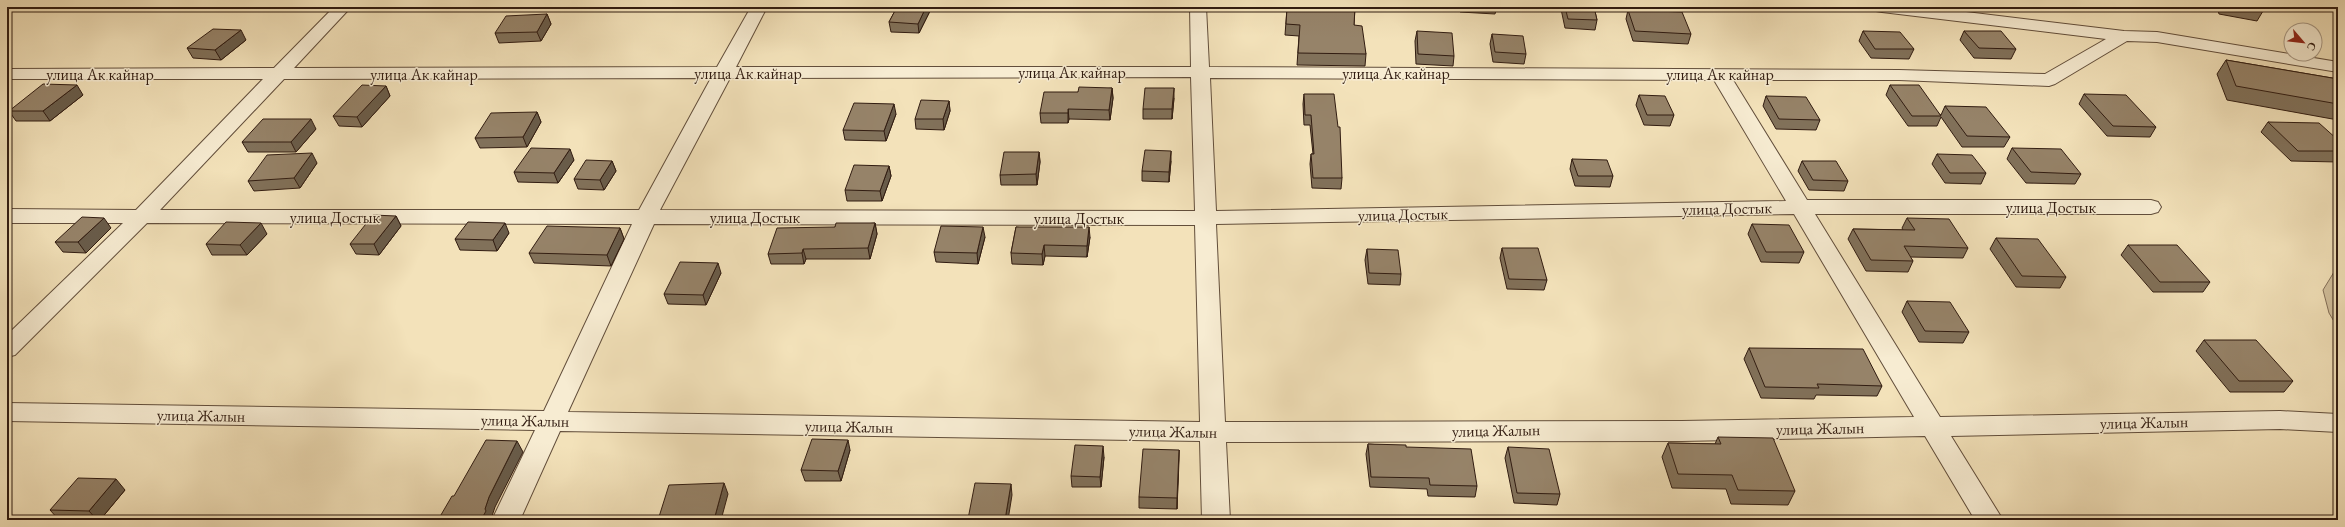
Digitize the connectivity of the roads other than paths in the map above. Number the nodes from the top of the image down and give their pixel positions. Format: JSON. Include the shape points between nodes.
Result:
{"nodes":[{"id":1,"x":343,"y":7,"type":"edge"},
{"id":2,"x":759,"y":7,"type":"edge"},
{"id":3,"x":1198,"y":7,"type":"edge"},
{"id":4,"x":1882,"y":7,"type":"edge"},
{"id":5,"x":1915,"y":9,"type":"edge"},
{"id":6,"x":2130,"y":37,"type":"junction"},
{"id":7,"x":2338,"y":67,"type":"edge"},
{"id":8,"x":1200,"y":72,"type":"junction"},
{"id":9,"x":2338,"y":72,"type":"edge"},
{"id":10,"x":725,"y":73,"type":"junction"},
{"id":11,"x":7,"y":74,"type":"edge"},
{"id":12,"x":281,"y":74,"type":"junction"},
{"id":13,"x":1720,"y":74,"type":"junction"},
{"id":14,"x":1799,"y":207,"type":"junction"},
{"id":15,"x":2151,"y":207,"type":"dead end"},
{"id":16,"x":7,"y":216,"type":"edge"},
{"id":17,"x":142,"y":216,"type":"junction"},
{"id":18,"x":646,"y":217,"type":"junction"},
{"id":19,"x":1206,"y":218,"type":"junction"},
{"id":20,"x":7,"y":349,"type":"edge"},
{"id":21,"x":7,"y":412,"type":"edge"},
{"id":22,"x":553,"y":421,"type":"junction"},
{"id":23,"x":2338,"y":423,"type":"edge"},
{"id":24,"x":1931,"y":426,"type":"junction"},
{"id":25,"x":1214,"y":432,"type":"junction"},
{"id":26,"x":506,"y":520,"type":"edge"},
{"id":27,"x":1216,"y":520,"type":"edge"},
{"id":28,"x":1989,"y":520,"type":"edge"}],
"edges":[{"from":1,"to":12,"type":"street"},
{"from":2,"to":10,"type":"street"},
{"from":3,"to":8,"type":"street"},
{"from":4,"to":5,"type":"street"},
{"from":5,"to":6,"type":"street"},
{"from":6,"to":7,"type":"street","via":[[2157,38]]},
{"from":6,"to":9,"type":"street"},
{"from":6,"to":13,"type":"street","name":"улица Ак кайнар","via":[[2048,80],[1899,75]]},
{"from":8,"to":10,"type":"street","name":"улица Ак кайнар"},
{"from":8,"to":13,"type":"street","name":"улица Ак кайнар"},
{"from":8,"to":19,"type":"street"},
{"from":10,"to":12,"type":"street","name":"улица Ак кайнар"},
{"from":10,"to":18,"type":"street"},
{"from":11,"to":12,"type":"street","name":"улица Ак кайнар"},
{"from":12,"to":17,"type":"street"},
{"from":13,"to":14,"type":"street"},
{"from":14,"to":15,"type":"street","name":"улица Достык"},
{"from":14,"to":19,"type":"street","name":"улица Достык"},
{"from":14,"to":24,"type":"street"},
{"from":16,"to":17,"type":"street","name":"улица Достык"},
{"from":17,"to":18,"type":"street","name":"улица Достык"},
{"from":17,"to":20,"type":"street"},
{"from":18,"to":19,"type":"street","name":"улица Достык"},
{"from":18,"to":22,"type":"street"},
{"from":19,"to":25,"type":"street"},
{"from":21,"to":22,"type":"street","name":"улица Жалын"},
{"from":22,"to":25,"type":"street","name":"улица Жалын"},
{"from":22,"to":26,"type":"street"},
{"from":23,"to":24,"type":"street","name":"улица Жалын","via":[[2280,420]]},
{"from":24,"to":25,"type":"street","name":"улица Жалын","via":[[1682,431]]},
{"from":24,"to":28,"type":"street"},
{"from":25,"to":27,"type":"street"}]}
